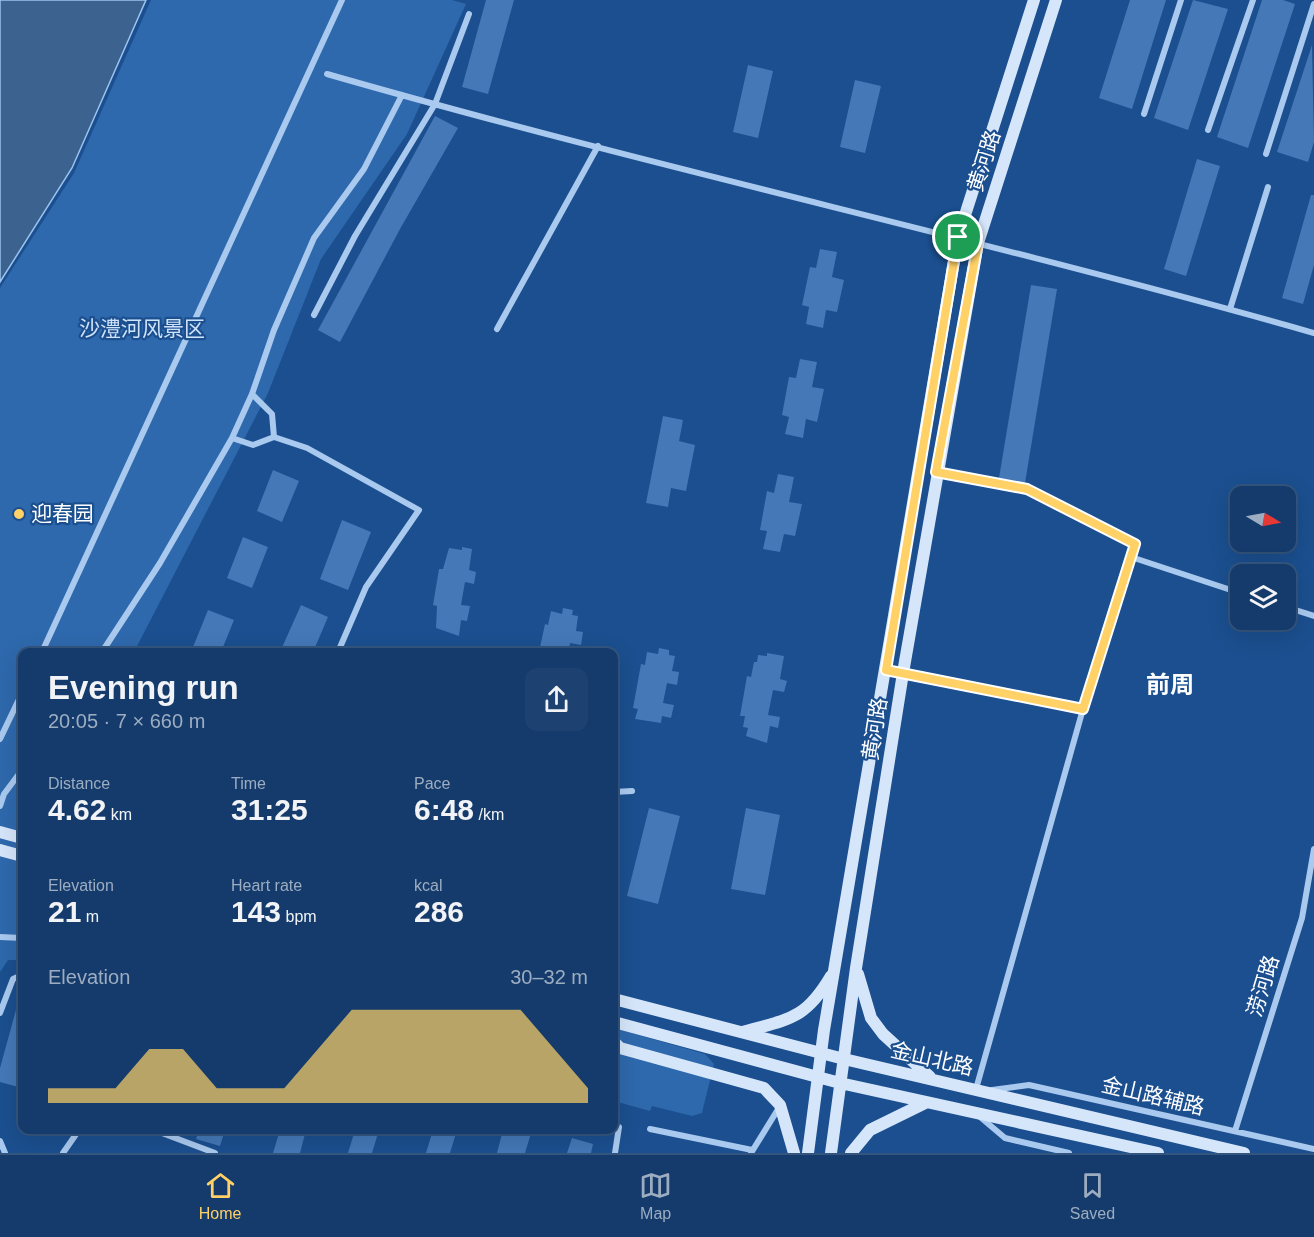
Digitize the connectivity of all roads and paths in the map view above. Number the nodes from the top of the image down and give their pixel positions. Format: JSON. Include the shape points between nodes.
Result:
{"nodes":[{"id":1,"x":342,"y":0,"type":"edge"},
{"id":2,"x":1034,"y":0,"type":"edge"},
{"id":3,"x":1056,"y":0,"type":"edge"},
{"id":4,"x":1181,"y":0,"type":"edge"},
{"id":5,"x":1253,"y":0,"type":"edge"},
{"id":6,"x":1314,"y":4,"type":"edge"},
{"id":7,"x":469,"y":14,"type":"dead end"},
{"id":8,"x":327,"y":74,"type":"dead end"},
{"id":9,"x":402,"y":95,"type":"junction"},
{"id":10,"x":435,"y":104,"type":"junction"},
{"id":11,"x":1144,"y":114,"type":"dead end"},
{"id":12,"x":1208,"y":130,"type":"dead end"},
{"id":13,"x":598,"y":146,"type":"junction"},
{"id":14,"x":1266,"y":154,"type":"dead end"},
{"id":15,"x":1268,"y":187,"type":"dead end"},
{"id":16,"x":958,"y":237,"type":"junction"},
{"id":17,"x":978,"y":243,"type":"junction"},
{"id":18,"x":1230,"y":309,"type":"junction"},
{"id":19,"x":314,"y":315,"type":"dead end"},
{"id":20,"x":497,"y":329,"type":"dead end"},
{"id":21,"x":1314,"y":333,"type":"edge"},
{"id":22,"x":252,"y":394,"type":"junction"},
{"id":23,"x":274,"y":437,"type":"junction"},
{"id":24,"x":232,"y":438,"type":"junction"},
{"id":25,"x":936,"y":472,"type":"junction"},
{"id":26,"x":1131,"y":558,"type":"junction"},
{"id":27,"x":1230,"y":590,"type":"edge"},
{"id":28,"x":1296,"y":610,"type":"edge"},
{"id":29,"x":1314,"y":616,"type":"edge"},
{"id":30,"x":44,"y":648,"type":"edge"},
{"id":31,"x":105,"y":648,"type":"edge"},
{"id":32,"x":340,"y":648,"type":"edge"},
{"id":33,"x":886,"y":670,"type":"junction"},
{"id":34,"x":903,"y":673,"type":"junction"},
{"id":35,"x":18,"y":701,"type":"edge"},
{"id":36,"x":1083,"y":709,"type":"junction"},
{"id":37,"x":0,"y":739,"type":"edge"},
{"id":38,"x":18,"y":775,"type":"edge"},
{"id":39,"x":632,"y":791,"type":"dead end"},
{"id":40,"x":618,"y":792,"type":"edge"},
{"id":41,"x":0,"y":806,"type":"edge"},
{"id":42,"x":0,"y":832,"type":"edge"},
{"id":43,"x":18,"y":837,"type":"edge"},
{"id":44,"x":1314,"y":849,"type":"edge"},
{"id":45,"x":0,"y":850,"type":"edge"},
{"id":46,"x":18,"y":855,"type":"edge"},
{"id":47,"x":0,"y":937,"type":"edge"},
{"id":48,"x":18,"y":938,"type":"edge"},
{"id":49,"x":836,"y":967,"type":"junction"},
{"id":50,"x":856,"y":968,"type":"junction"},
{"id":51,"x":18,"y":977,"type":"edge"},
{"id":52,"x":618,"y":1000,"type":"edge"},
{"id":53,"x":0,"y":1013,"type":"edge"},
{"id":54,"x":618,"y":1023,"type":"edge"},
{"id":55,"x":741,"y":1032,"type":"junction"},
{"id":56,"x":618,"y":1046,"type":"edge"},
{"id":57,"x":821,"y":1053,"type":"junction"},
{"id":58,"x":844,"y":1059,"type":"junction"},
{"id":59,"x":818,"y":1078,"type":"junction"},
{"id":60,"x":930,"y":1078,"type":"junction"},
{"id":61,"x":840,"y":1083,"type":"junction"},
{"id":62,"x":980,"y":1090,"type":"junction"},
{"id":63,"x":926,"y":1102,"type":"junction"},
{"id":64,"x":780,"y":1105,"type":"junction"},
{"id":65,"x":976,"y":1114,"type":"junction"},
{"id":66,"x":650,"y":1129,"type":"dead end"},
{"id":67,"x":1235,"y":1131,"type":"junction"},
{"id":68,"x":76,"y":1134,"type":"edge"},
{"id":69,"x":165,"y":1134,"type":"edge"},
{"id":70,"x":618,"y":1134,"type":"edge"},
{"id":71,"x":0,"y":1141,"type":"edge"},
{"id":72,"x":1314,"y":1149,"type":"edge"},
{"id":73,"x":752,"y":1152,"type":"edge"},
{"id":74,"x":6,"y":1153,"type":"edge"},
{"id":75,"x":63,"y":1153,"type":"edge"},
{"id":76,"x":215,"y":1153,"type":"edge"},
{"id":77,"x":615,"y":1153,"type":"edge"},
{"id":78,"x":794,"y":1153,"type":"edge"},
{"id":79,"x":808,"y":1153,"type":"edge"},
{"id":80,"x":831,"y":1153,"type":"edge"},
{"id":81,"x":851,"y":1153,"type":"edge"},
{"id":82,"x":1069,"y":1153,"type":"edge"},
{"id":83,"x":1158,"y":1153,"type":"edge"},
{"id":84,"x":1244,"y":1153,"type":"edge"}],
"edges":[{"from":1,"to":30,"type":"street"},
{"from":2,"to":16,"type":"main road","name":"黄河路"},
{"from":3,"to":17,"type":"main road","name":"黄河路"},
{"from":4,"to":11,"type":"street"},
{"from":5,"to":12,"type":"street"},
{"from":6,"to":14,"type":"street"},
{"from":7,"to":10,"type":"street"},
{"from":8,"to":9,"type":"street"},
{"from":9,"to":10,"type":"street"},
{"from":9,"to":22,"type":"street","via":[[364,169],[314,238],[274,330]]},
{"from":10,"to":13,"type":"street"},
{"from":10,"to":19,"type":"street","via":[[355,236]]},
{"from":13,"to":16,"type":"street"},
{"from":13,"to":20,"type":"street"},
{"from":15,"to":18,"type":"street"},
{"from":16,"to":17,"type":"street"},
{"from":16,"to":33,"type":"main road","name":"黄河路"},
{"from":17,"to":18,"type":"street"},
{"from":17,"to":25,"type":"main road","name":"黄河路"},
{"from":18,"to":21,"type":"street"},
{"from":22,"to":23,"type":"street","via":[[272,414]]},
{"from":22,"to":24,"type":"street"},
{"from":23,"to":24,"type":"street","via":[[253,445]]},
{"from":23,"to":32,"type":"street","via":[[307,448],[418,510],[366,587]]},
{"from":24,"to":31,"type":"street","via":[[160,563]]},
{"from":25,"to":26,"type":"street","via":[[1027,489],[1135,544]]},
{"from":25,"to":34,"type":"main road","name":"黄河路"},
{"from":26,"to":27,"type":"street"},
{"from":26,"to":36,"type":"street"},
{"from":28,"to":29,"type":"street"},
{"from":33,"to":34,"type":"street"},
{"from":33,"to":49,"type":"main road","name":"黄河路"},
{"from":34,"to":36,"type":"street"},
{"from":34,"to":50,"type":"main road","name":"黄河路"},
{"from":35,"to":37,"type":"street"},
{"from":36,"to":62,"type":"street"},
{"from":38,"to":41,"type":"street"},
{"from":39,"to":40,"type":"street"},
{"from":42,"to":43,"type":"main road"},
{"from":44,"to":67,"type":"street","name":"涝河路","via":[[1302,918]]},
{"from":45,"to":46,"type":"main road"},
{"from":47,"to":48,"type":"street"},
{"from":49,"to":55,"type":"main road","via":[[817,1000],[797,1017]]},
{"from":49,"to":57,"type":"main road","name":"黄河路"},
{"from":50,"to":58,"type":"main road","name":"黄河路"},
{"from":50,"to":60,"type":"main road","via":[[871,1018]]},
{"from":51,"to":53,"type":"street","via":[[13,979]]},
{"from":52,"to":55,"type":"main road","name":"金山北路"},
{"from":54,"to":59,"type":"main road","name":"金山北路"},
{"from":55,"to":57,"type":"main road","name":"金山北路"},
{"from":56,"to":64,"type":"main road","via":[[764,1088]]},
{"from":57,"to":58,"type":"main road","name":"金山北路"},
{"from":57,"to":59,"type":"main road","name":"黄河路"},
{"from":58,"to":60,"type":"main road","name":"金山北路"},
{"from":58,"to":61,"type":"main road","name":"黄河路"},
{"from":59,"to":61,"type":"main road","name":"金山北路"},
{"from":59,"to":79,"type":"main road","name":"黄河路"},
{"from":60,"to":62,"type":"main road","name":"金山北路"},
{"from":61,"to":63,"type":"main road","name":"金山北路"},
{"from":61,"to":80,"type":"main road","name":"黄河路"},
{"from":62,"to":67,"type":"street","name":"金山路辅路","via":[[1029,1085]]},
{"from":62,"to":84,"type":"main road","name":"金山北路"},
{"from":63,"to":65,"type":"main road","name":"金山北路"},
{"from":63,"to":81,"type":"main road","via":[[870,1130]]},
{"from":64,"to":73,"type":"street"},
{"from":64,"to":78,"type":"main road"},
{"from":65,"to":82,"type":"street","via":[[1005,1138]]},
{"from":65,"to":83,"type":"main road","name":"金山北路"},
{"from":66,"to":73,"type":"street"},
{"from":67,"to":72,"type":"street","name":"金山路辅路"},
{"from":68,"to":75,"type":"street"},
{"from":69,"to":76,"type":"street"},
{"from":70,"to":77,"type":"street"},
{"from":71,"to":74,"type":"street"}]}
